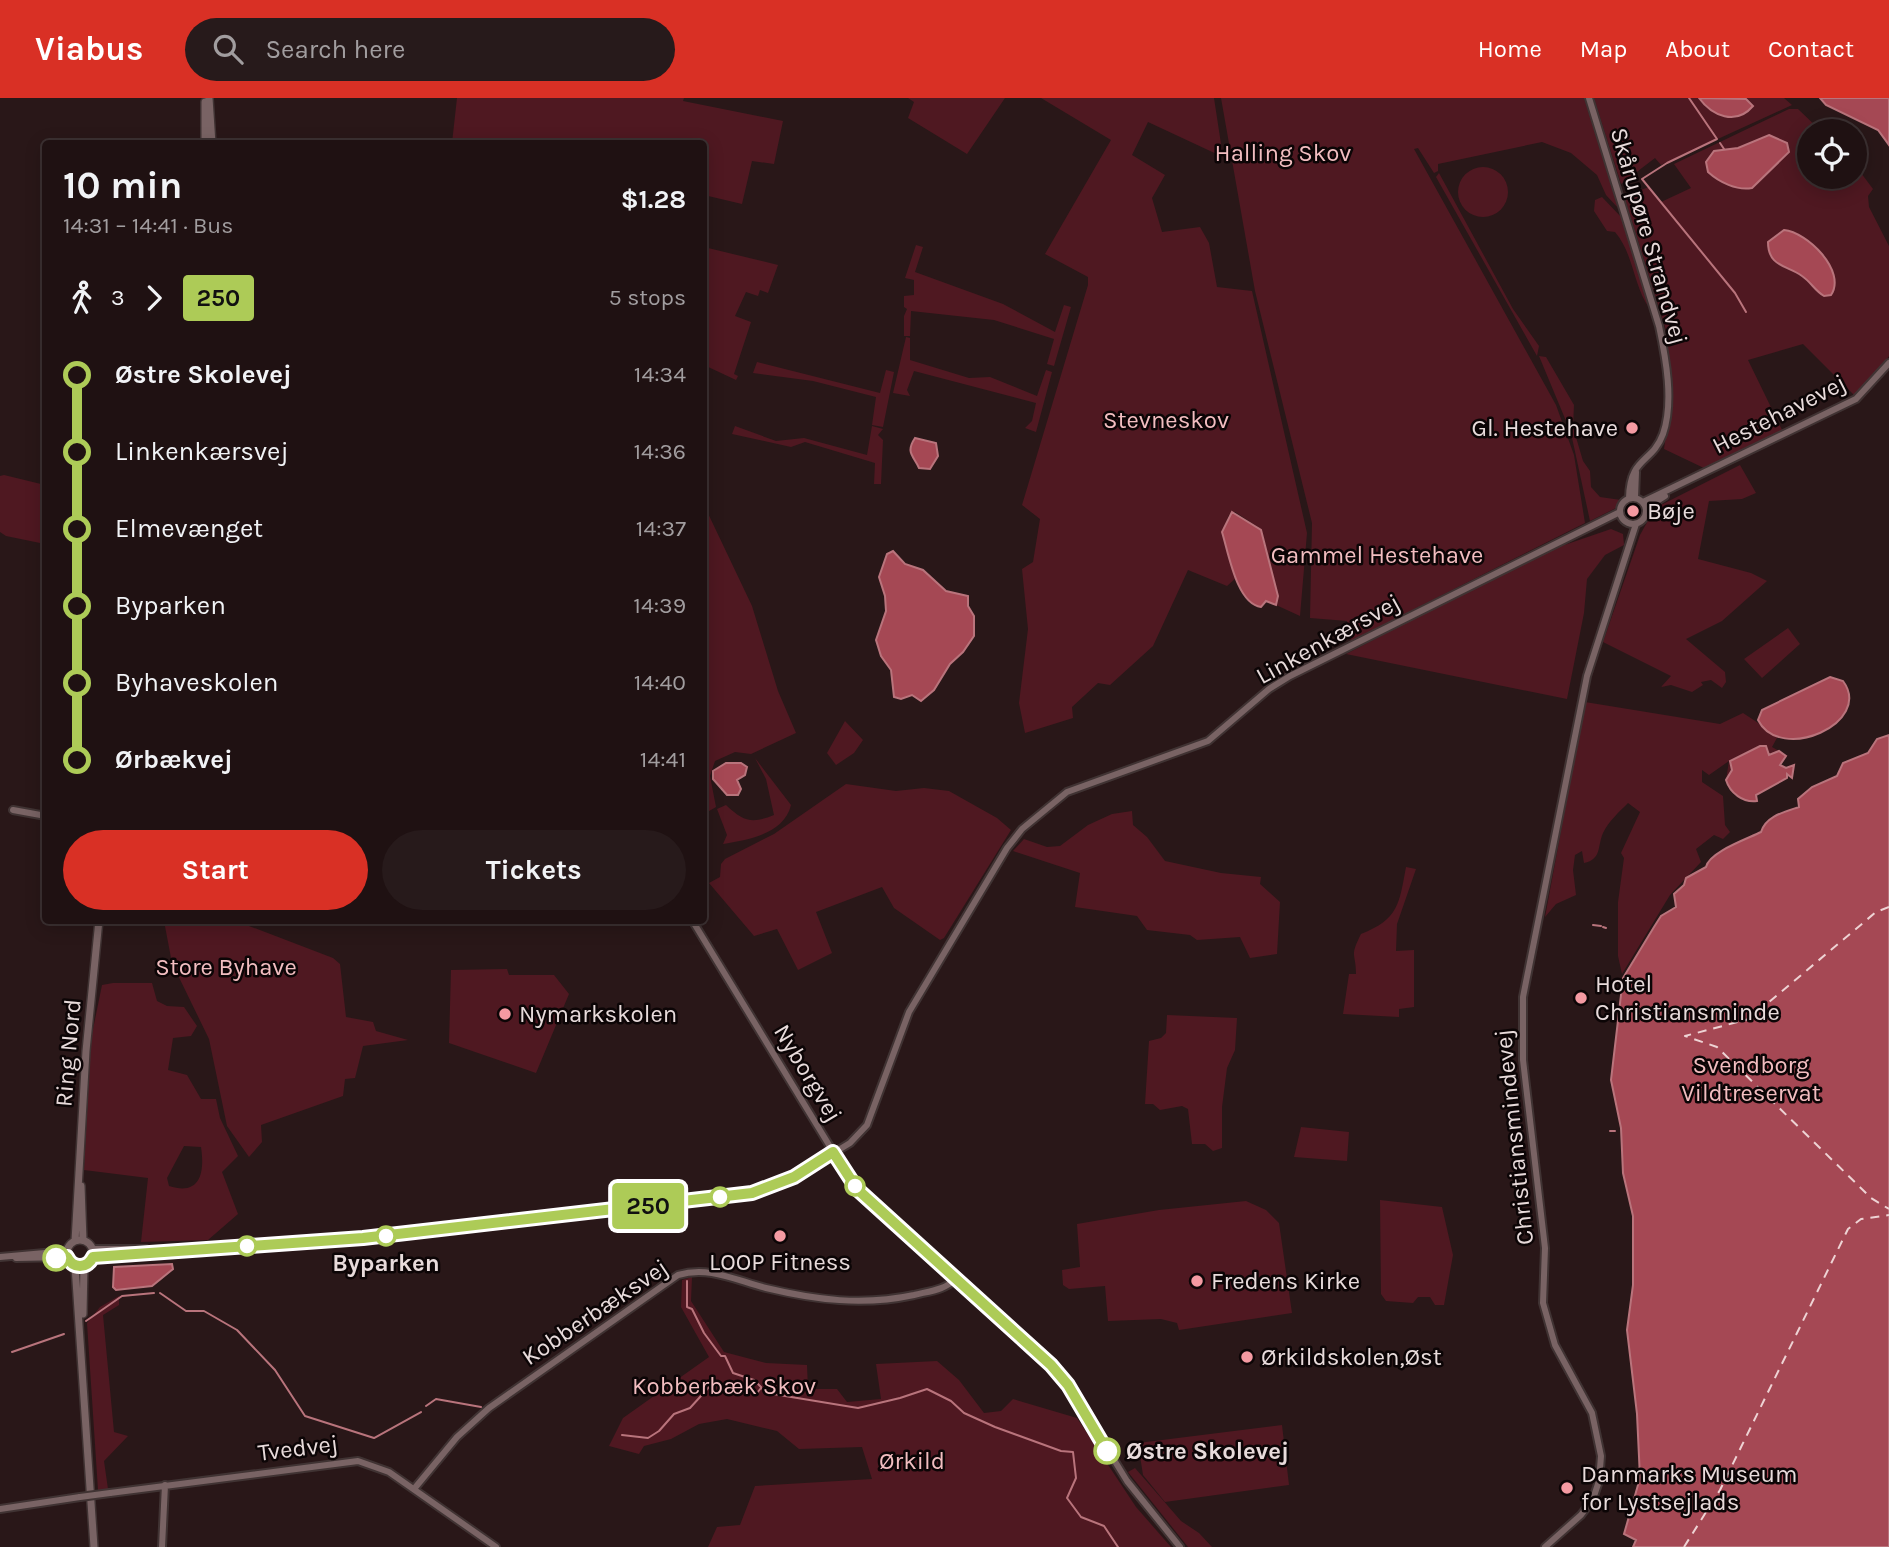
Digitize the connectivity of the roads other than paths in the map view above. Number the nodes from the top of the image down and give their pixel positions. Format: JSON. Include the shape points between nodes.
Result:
{"nodes":[{"id":1,"x":207,"y":98,"type":"edge"},
{"id":2,"x":1589,"y":98,"type":"edge"},
{"id":3,"x":205,"y":140,"type":"edge"},
{"id":4,"x":212,"y":140,"type":"edge"},
{"id":5,"x":1889,"y":363,"type":"edge"},
{"id":6,"x":1632,"y":498,"type":"junction"},
{"id":7,"x":1645,"y":505,"type":"junction"},
{"id":8,"x":1621,"y":515,"type":"junction"},
{"id":9,"x":1632,"y":524,"type":"junction"},
{"id":10,"x":13,"y":810,"type":"dead end"},
{"id":11,"x":42,"y":815,"type":"edge"},
{"id":12,"x":100,"y":924,"type":"edge"},
{"id":13,"x":694,"y":924,"type":"edge"},
{"id":14,"x":833,"y":1152,"type":"junction"},
{"id":15,"x":79,"y":1241,"type":"junction"},
{"id":16,"x":92,"y":1253,"type":"junction"},
{"id":17,"x":67,"y":1254,"type":"junction"},
{"id":18,"x":0,"y":1257,"type":"edge"},
{"id":19,"x":80,"y":1266,"type":"junction"},
{"id":20,"x":957,"y":1278,"type":"junction"},
{"id":21,"x":165,"y":1485,"type":"junction"},
{"id":22,"x":414,"y":1489,"type":"junction"},
{"id":23,"x":0,"y":1509,"type":"edge"},
{"id":24,"x":97,"y":1547,"type":"edge"},
{"id":25,"x":162,"y":1547,"type":"edge"},
{"id":26,"x":496,"y":1547,"type":"edge"},
{"id":27,"x":1180,"y":1547,"type":"edge"},
{"id":28,"x":1545,"y":1547,"type":"edge"}],
"edges":[{"from":1,"to":3,"type":"main road"},
{"from":1,"to":4,"type":"main road"},
{"from":2,"to":6,"type":"street","name":"Skårupøre Strandvej","via":[[1660,327],[1665,358],[1664,428],[1656,446],[1641,460]]},
{"from":5,"to":7,"type":"street","name":"Hestehavevej","via":[[1856,399]]},
{"from":6,"to":7,"type":"street"},
{"from":6,"to":8,"type":"street","via":[[1622,503]]},
{"from":7,"to":9,"type":"street","via":[[1645,517]]},
{"from":8,"to":9,"type":"street"},
{"from":8,"to":14,"type":"street","name":"Linkenkærsvej","via":[[1279,682],[1208,741],[1087,783],[1046,807],[1007,848],[940,957],[901,1030],[867,1125],[850,1143]]},
{"from":9,"to":28,"type":"street","name":"Christiansmindevej","via":[[1628,551],[1579,709],[1522,1003],[1524,1071],[1545,1248],[1543,1303],[1555,1345],[1592,1413],[1601,1455],[1594,1499]]},
{"from":10,"to":11,"type":"street"},
{"from":12,"to":15,"type":"main road","name":"Ring Nord","via":[[86,1051]]},
{"from":13,"to":14,"type":"street","name":"Nyborgvej"},
{"from":14,"to":16,"type":"street","name":"Linkenkærsvej","via":[[794,1177],[752,1193],[377,1237]]},
{"from":14,"to":20,"type":"street","name":"Nyborgvej","via":[[857,1189]]},
{"from":15,"to":16,"type":"main road"},
{"from":15,"to":17,"type":"main road"},
{"from":16,"to":19,"type":"main road"},
{"from":17,"to":18,"type":"street"},
{"from":17,"to":19,"type":"main road"},
{"from":19,"to":24,"type":"main road"},
{"from":20,"to":22,"type":"street","name":"Kobberbæksvej","via":[[941,1289],[862,1303],[768,1289],[713,1272],[678,1276],[489,1408],[457,1437]]},
{"from":20,"to":27,"type":"street","name":"Nyborgvej","via":[[1068,1385],[1127,1481]]},
{"from":21,"to":22,"type":"street","name":"Tvedvej","via":[[344,1460],[374,1464]]},
{"from":21,"to":23,"type":"street","name":"Tvedvej","bridge":true},
{"from":21,"to":25,"type":"street"},
{"from":22,"to":26,"type":"street","name":"Tvedvej"}]}
